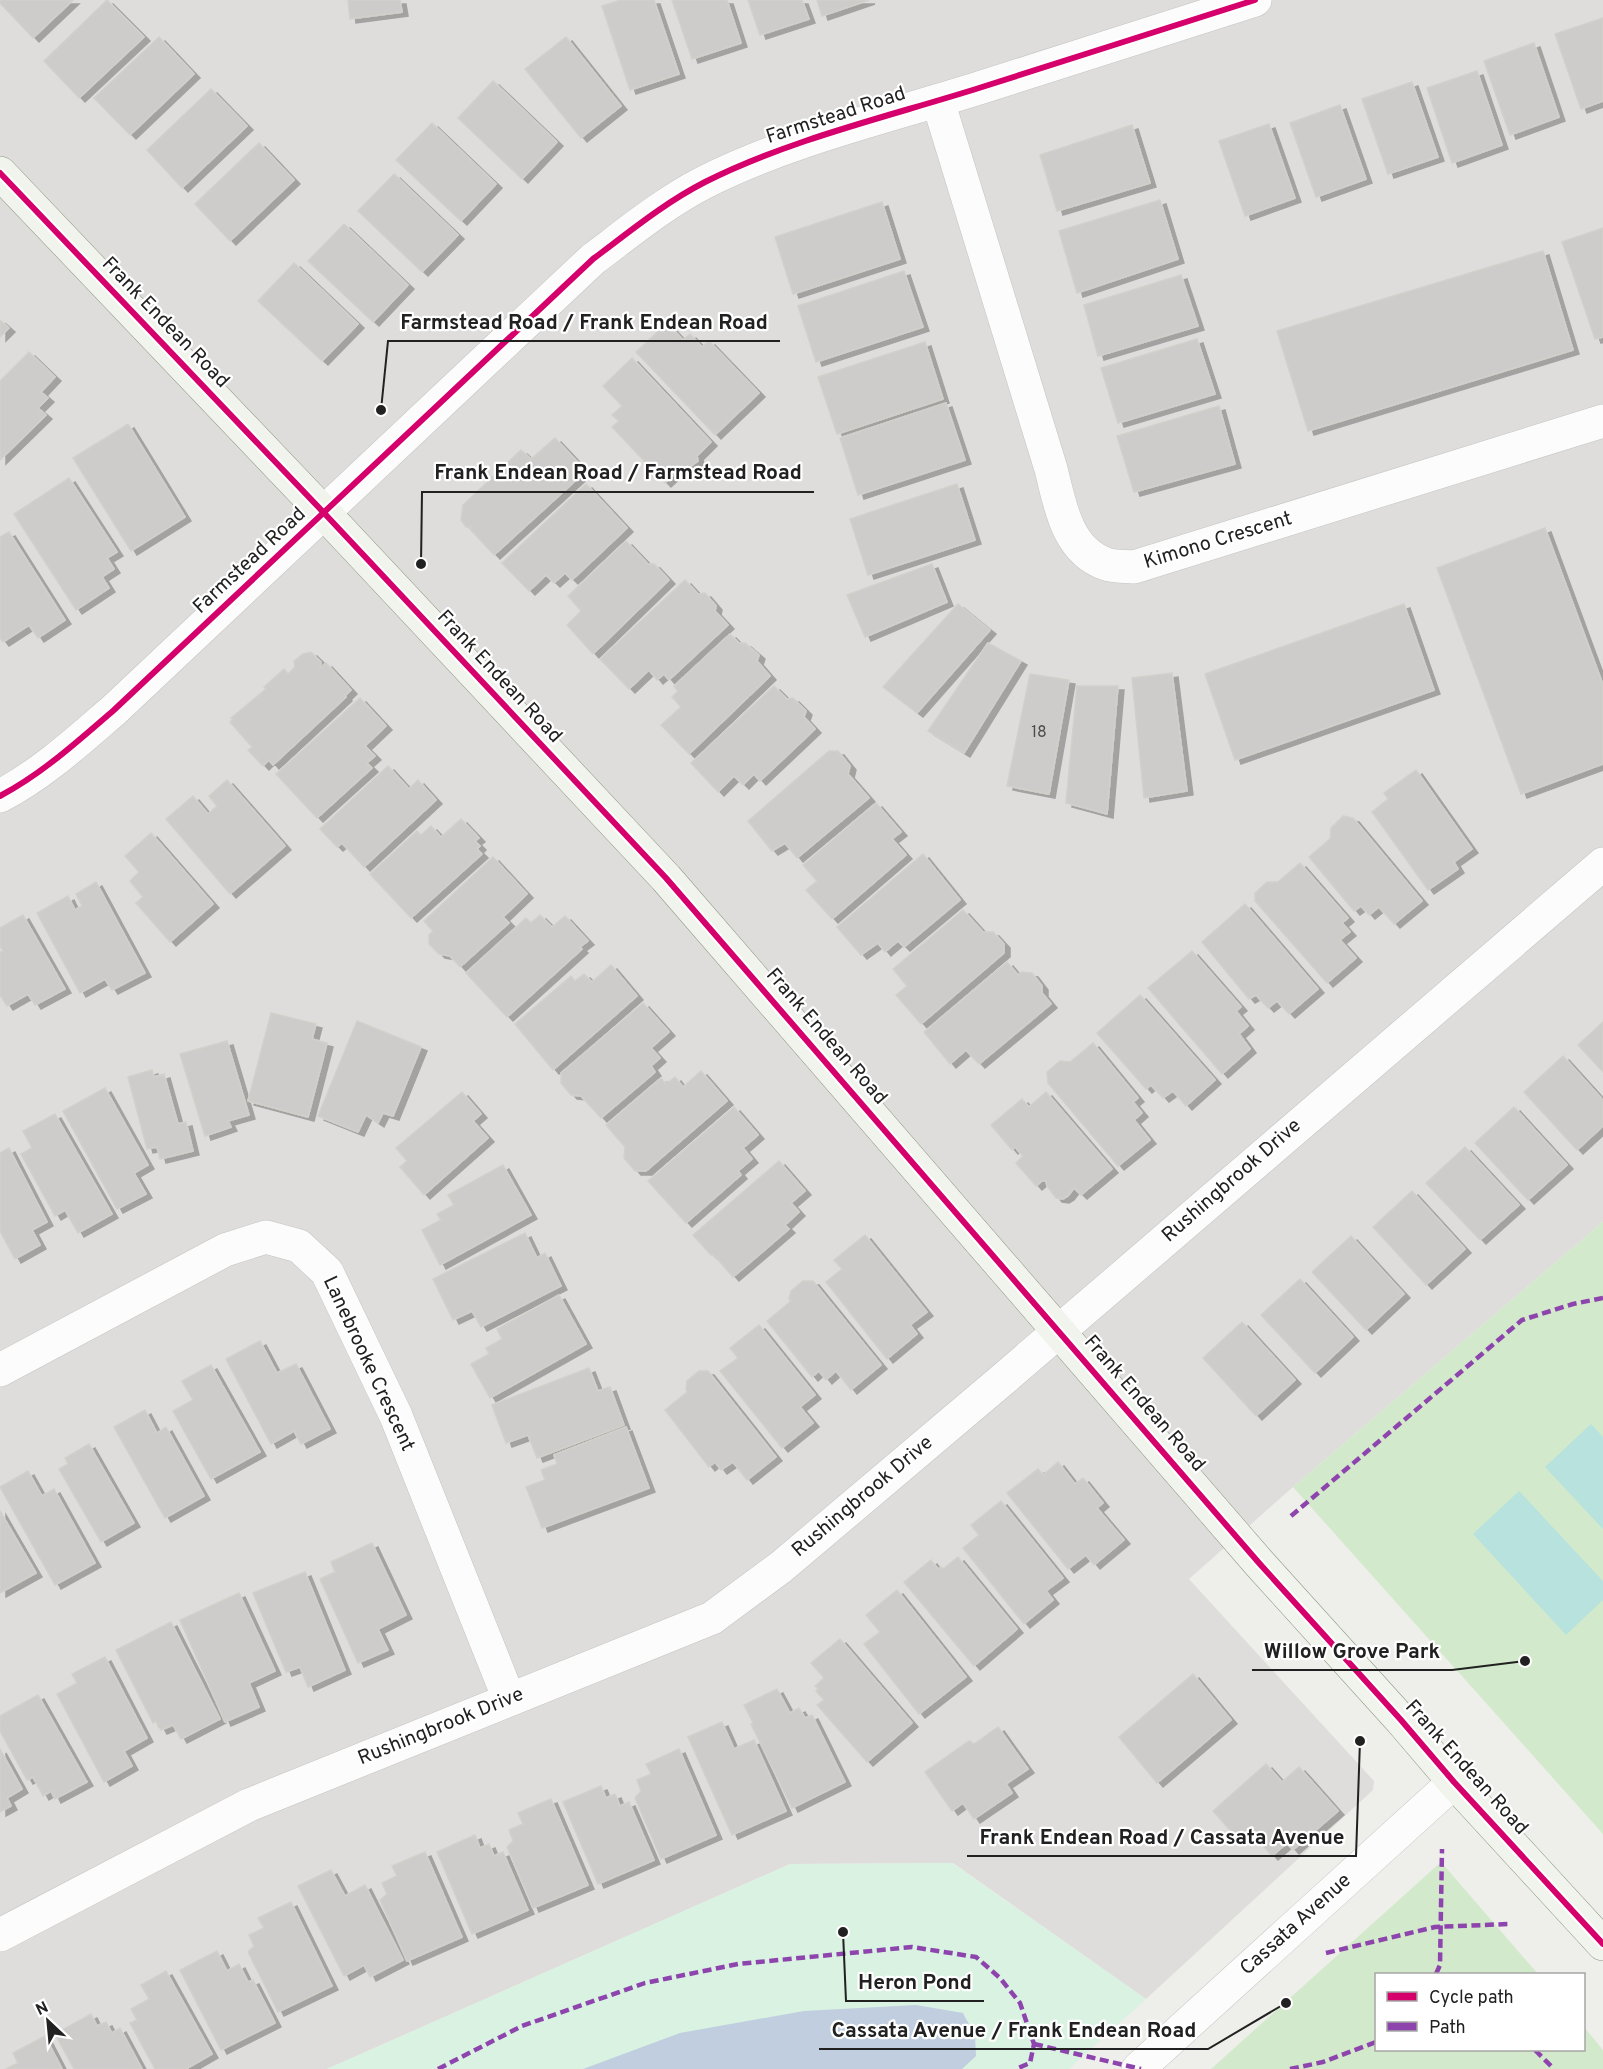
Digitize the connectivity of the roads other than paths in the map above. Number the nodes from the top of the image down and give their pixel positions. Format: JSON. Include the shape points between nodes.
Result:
{"nodes":[{"id":1,"x":1255,"y":0,"type":"edge"},
{"id":2,"x":938,"y":101,"type":"junction"},
{"id":3,"x":0,"y":173,"type":"edge"},
{"id":4,"x":1602,"y":423,"type":"edge"},
{"id":5,"x":325,"y":514,"type":"junction"},
{"id":6,"x":0,"y":796,"type":"edge"},
{"id":7,"x":1603,"y":864,"type":"edge"},
{"id":8,"x":1058,"y":1331,"type":"junction"},
{"id":9,"x":0,"y":1370,"type":"edge"},
{"id":10,"x":509,"y":1699,"type":"junction"},
{"id":11,"x":1454,"y":1782,"type":"junction"},
{"id":12,"x":0,"y":1935,"type":"edge"},
{"id":13,"x":1603,"y":1944,"type":"edge"},
{"id":14,"x":1138,"y":2069,"type":"edge"}],
"edges":[{"from":1,"to":2,"type":"street","name":"Farmstead Road"},
{"from":2,"to":4,"type":"street","name":"Kimono Crescent","via":[[1066,526],[1085,551],[1107,565],[1134,567]]},
{"from":2,"to":5,"type":"street","name":"Farmstead Road","via":[[766,155],[704,183],[653,213],[593,260]]},
{"from":3,"to":5,"type":"street","name":"Frank Endean Road"},
{"from":5,"to":6,"type":"street","name":"Farmstead Road","via":[[114,710],[65,752]]},
{"from":5,"to":8,"type":"street","name":"Frank Endean Road","via":[[666,878]]},
{"from":7,"to":8,"type":"street","name":"Rushingbrook Drive"},
{"from":8,"to":10,"type":"street","name":"Rushingbrook Drive","via":[[781,1567],[712,1618]]},
{"from":8,"to":11,"type":"street","name":"Frank Endean Road"},
{"from":9,"to":10,"type":"street","name":"Lanebrooke Crescent","via":[[225,1250],[266,1237],[299,1246],[327,1272],[386,1395]]},
{"from":10,"to":12,"type":"street","name":"Rushingbrook Drive","via":[[249,1805]]},
{"from":11,"to":13,"type":"street","name":"Frank Endean Road"},
{"from":11,"to":14,"type":"street","name":"Cassata Avenue"}]}
